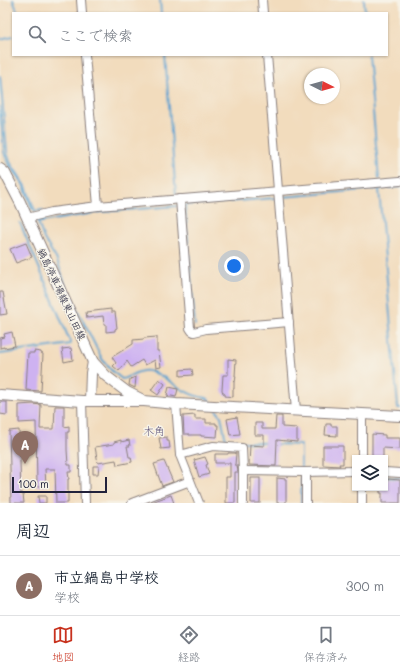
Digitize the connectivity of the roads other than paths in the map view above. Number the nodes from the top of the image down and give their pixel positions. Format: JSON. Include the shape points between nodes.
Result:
{"nodes":[{"id":1,"x":81,"y":0,"type":"edge"},
{"id":2,"x":262,"y":0,"type":"edge"},
{"id":3,"x":82,"y":12,"type":"edge"},
{"id":4,"x":263,"y":12,"type":"edge"},
{"id":5,"x":85,"y":56,"type":"edge"},
{"id":6,"x":266,"y":56,"type":"edge"},
{"id":7,"x":0,"y":169,"type":"edge"},
{"id":8,"x":400,"y":181,"type":"edge"},
{"id":9,"x":278,"y":191,"type":"junction"},
{"id":10,"x":180,"y":199,"type":"junction"},
{"id":11,"x":98,"y":206,"type":"junction"},
{"id":12,"x":27,"y":218,"type":"junction"},
{"id":13,"x":289,"y":322,"type":"junction"},
{"id":14,"x":93,"y":362,"type":"junction"},
{"id":15,"x":0,"y":395,"type":"edge"},
{"id":16,"x":86,"y":401,"type":"junction"},
{"id":17,"x":144,"y":401,"type":"junction"},
{"id":18,"x":176,"y":404,"type":"junction"},
{"id":19,"x":296,"y":410,"type":"junction"},
{"id":20,"x":362,"y":414,"type":"junction"},
{"id":21,"x":400,"y":416,"type":"edge"},
{"id":22,"x":180,"y":455,"type":"junction"},
{"id":23,"x":362,"y":455,"type":"edge"},
{"id":24,"x":243,"y":471,"type":"junction"},
{"id":25,"x":352,"y":471,"type":"edge"},
{"id":26,"x":303,"y":472,"type":"junction"},
{"id":27,"x":388,"y":472,"type":"edge"},
{"id":28,"x":400,"y":473,"type":"edge"},
{"id":29,"x":190,"y":481,"type":"junction"},
{"id":30,"x":362,"y":491,"type":"edge"},
{"id":31,"x":85,"y":503,"type":"edge"},
{"id":32,"x":132,"y":503,"type":"edge"},
{"id":33,"x":199,"y":503,"type":"edge"},
{"id":34,"x":243,"y":503,"type":"edge"},
{"id":35,"x":306,"y":503,"type":"edge"},
{"id":36,"x":362,"y":503,"type":"edge"}],
"edges":[{"from":1,"to":3,"type":"street"},
{"from":2,"to":4,"type":"street"},
{"from":5,"to":11,"type":"street"},
{"from":6,"to":9,"type":"street"},
{"from":7,"to":12,"type":"main road","name":"鍋島停車場線東山田線"},
{"from":8,"to":9,"type":"street"},
{"from":9,"to":10,"type":"street"},
{"from":9,"to":13,"type":"street"},
{"from":10,"to":11,"type":"street"},
{"from":10,"to":13,"type":"street","via":[[192,331]]},
{"from":11,"to":12,"type":"street"},
{"from":12,"to":14,"type":"main road","name":"鍋島停車場線東山田線"},
{"from":13,"to":19,"type":"street"},
{"from":14,"to":16,"type":"main road"},
{"from":14,"to":17,"type":"main road","name":"鍋島停車場線東山田線","via":[[106,376]]},
{"from":15,"to":16,"type":"main road","name":"鍋島停車場線東山田線"},
{"from":16,"to":17,"type":"main road","name":"鍋島停車場線東山田線"},
{"from":16,"to":31,"type":"street"},
{"from":17,"to":18,"type":"main road","name":"鍋島停車場線東山田線"},
{"from":18,"to":19,"type":"main road","name":"鍋島停車場線東山田線"},
{"from":18,"to":22,"type":"street"},
{"from":19,"to":20,"type":"main road","name":"鍋島停車場線東山田線"},
{"from":20,"to":21,"type":"main road","name":"鍋島停車場線東山田線"},
{"from":20,"to":23,"type":"street"},
{"from":22,"to":24,"type":"street","via":[[213,446],[242,448]]},
{"from":22,"to":29,"type":"street"},
{"from":24,"to":26,"type":"street"},
{"from":24,"to":34,"type":"street"},
{"from":25,"to":26,"type":"street"},
{"from":26,"to":35,"type":"street"},
{"from":27,"to":28,"type":"street"},
{"from":29,"to":32,"type":"street"},
{"from":29,"to":33,"type":"street"},
{"from":30,"to":36,"type":"street"}]}
